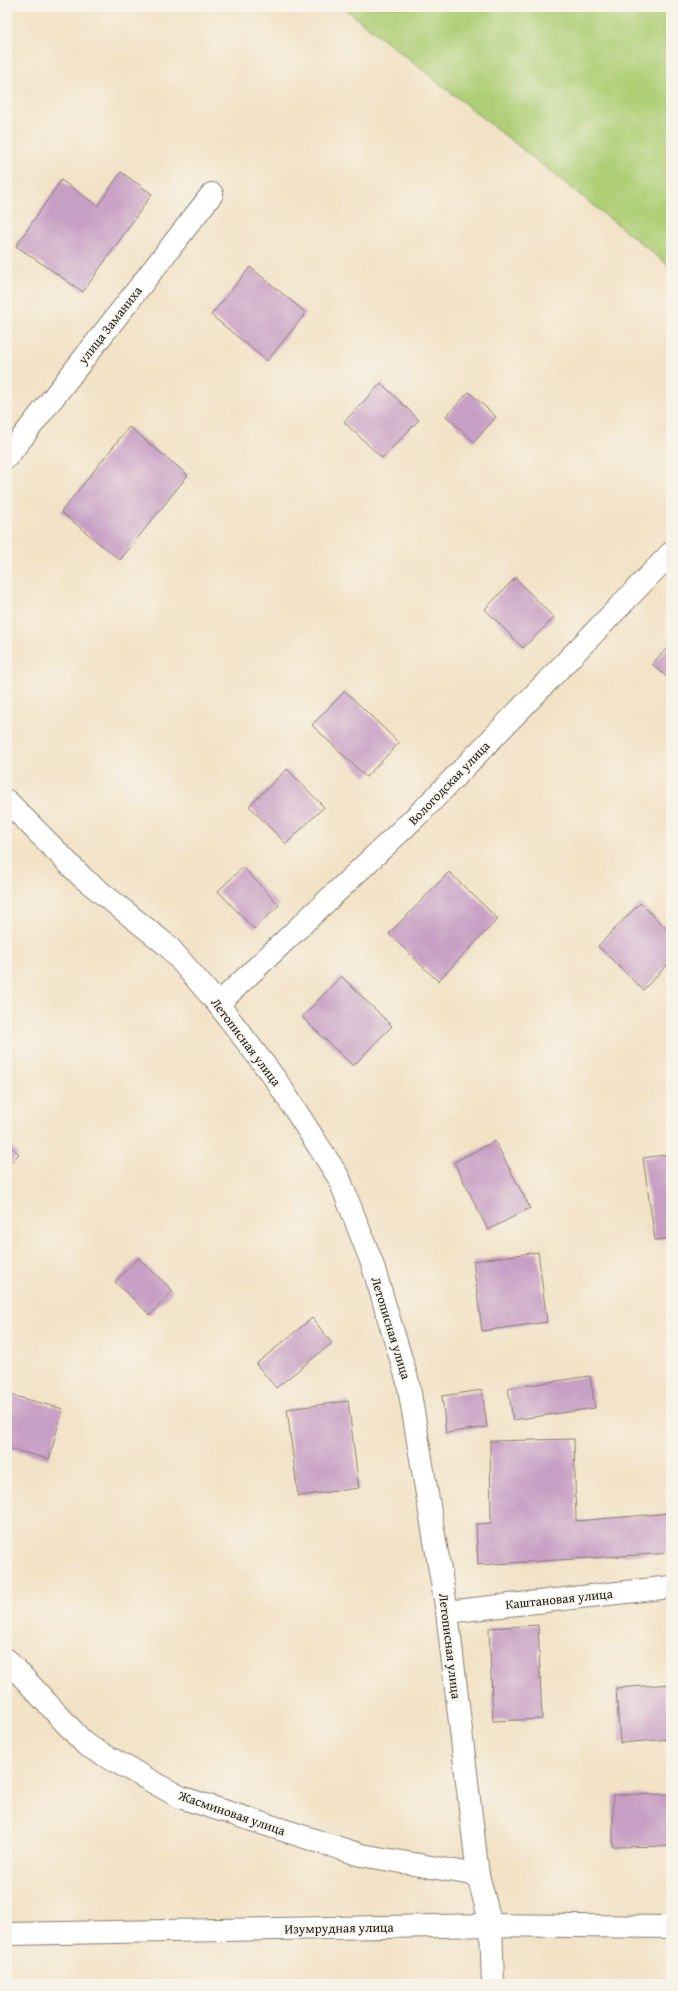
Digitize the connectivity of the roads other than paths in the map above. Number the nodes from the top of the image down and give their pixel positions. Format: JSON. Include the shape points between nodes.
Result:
{"nodes":[{"id":1,"x":212,"y":194,"type":"dead end"},
{"id":2,"x":7,"y":457,"type":"edge"},
{"id":3,"x":671,"y":552,"type":"edge"},
{"id":4,"x":7,"y":801,"type":"edge"},
{"id":5,"x":218,"y":1004,"type":"junction"},
{"id":6,"x":671,"y":1587,"type":"edge"},
{"id":7,"x":447,"y":1612,"type":"junction"},
{"id":8,"x":7,"y":1660,"type":"edge"},
{"id":9,"x":478,"y":1875,"type":"junction"},
{"id":10,"x":491,"y":1925,"type":"junction"},
{"id":11,"x":671,"y":1927,"type":"edge"},
{"id":12,"x":7,"y":1934,"type":"edge"},
{"id":13,"x":493,"y":1984,"type":"edge"}],
"edges":[{"from":1,"to":2,"type":"street","name":"улица Заманиха"},
{"from":3,"to":5,"type":"street","name":"Вологодская улица","via":[[424,809]]},
{"from":4,"to":5,"type":"street","name":"Летописная улица","via":[[83,878],[168,946]]},
{"from":5,"to":7,"type":"street","name":"Летописная улица","via":[[276,1080],[339,1178],[372,1263],[408,1382]]},
{"from":6,"to":7,"type":"street","name":"Каштановая улица"},
{"from":7,"to":9,"type":"street","name":"Летописная улица"},
{"from":8,"to":9,"type":"street","name":"Жасминовая улица","via":[[86,1744],[180,1796],[361,1855]]},
{"from":9,"to":10,"type":"street","name":"Летописная улица"},
{"from":10,"to":11,"type":"street","name":"Изумрудная улица"},
{"from":10,"to":12,"type":"street","name":"Изумрудная улица"},
{"from":10,"to":13,"type":"street","name":"Летописная улица"}]}
